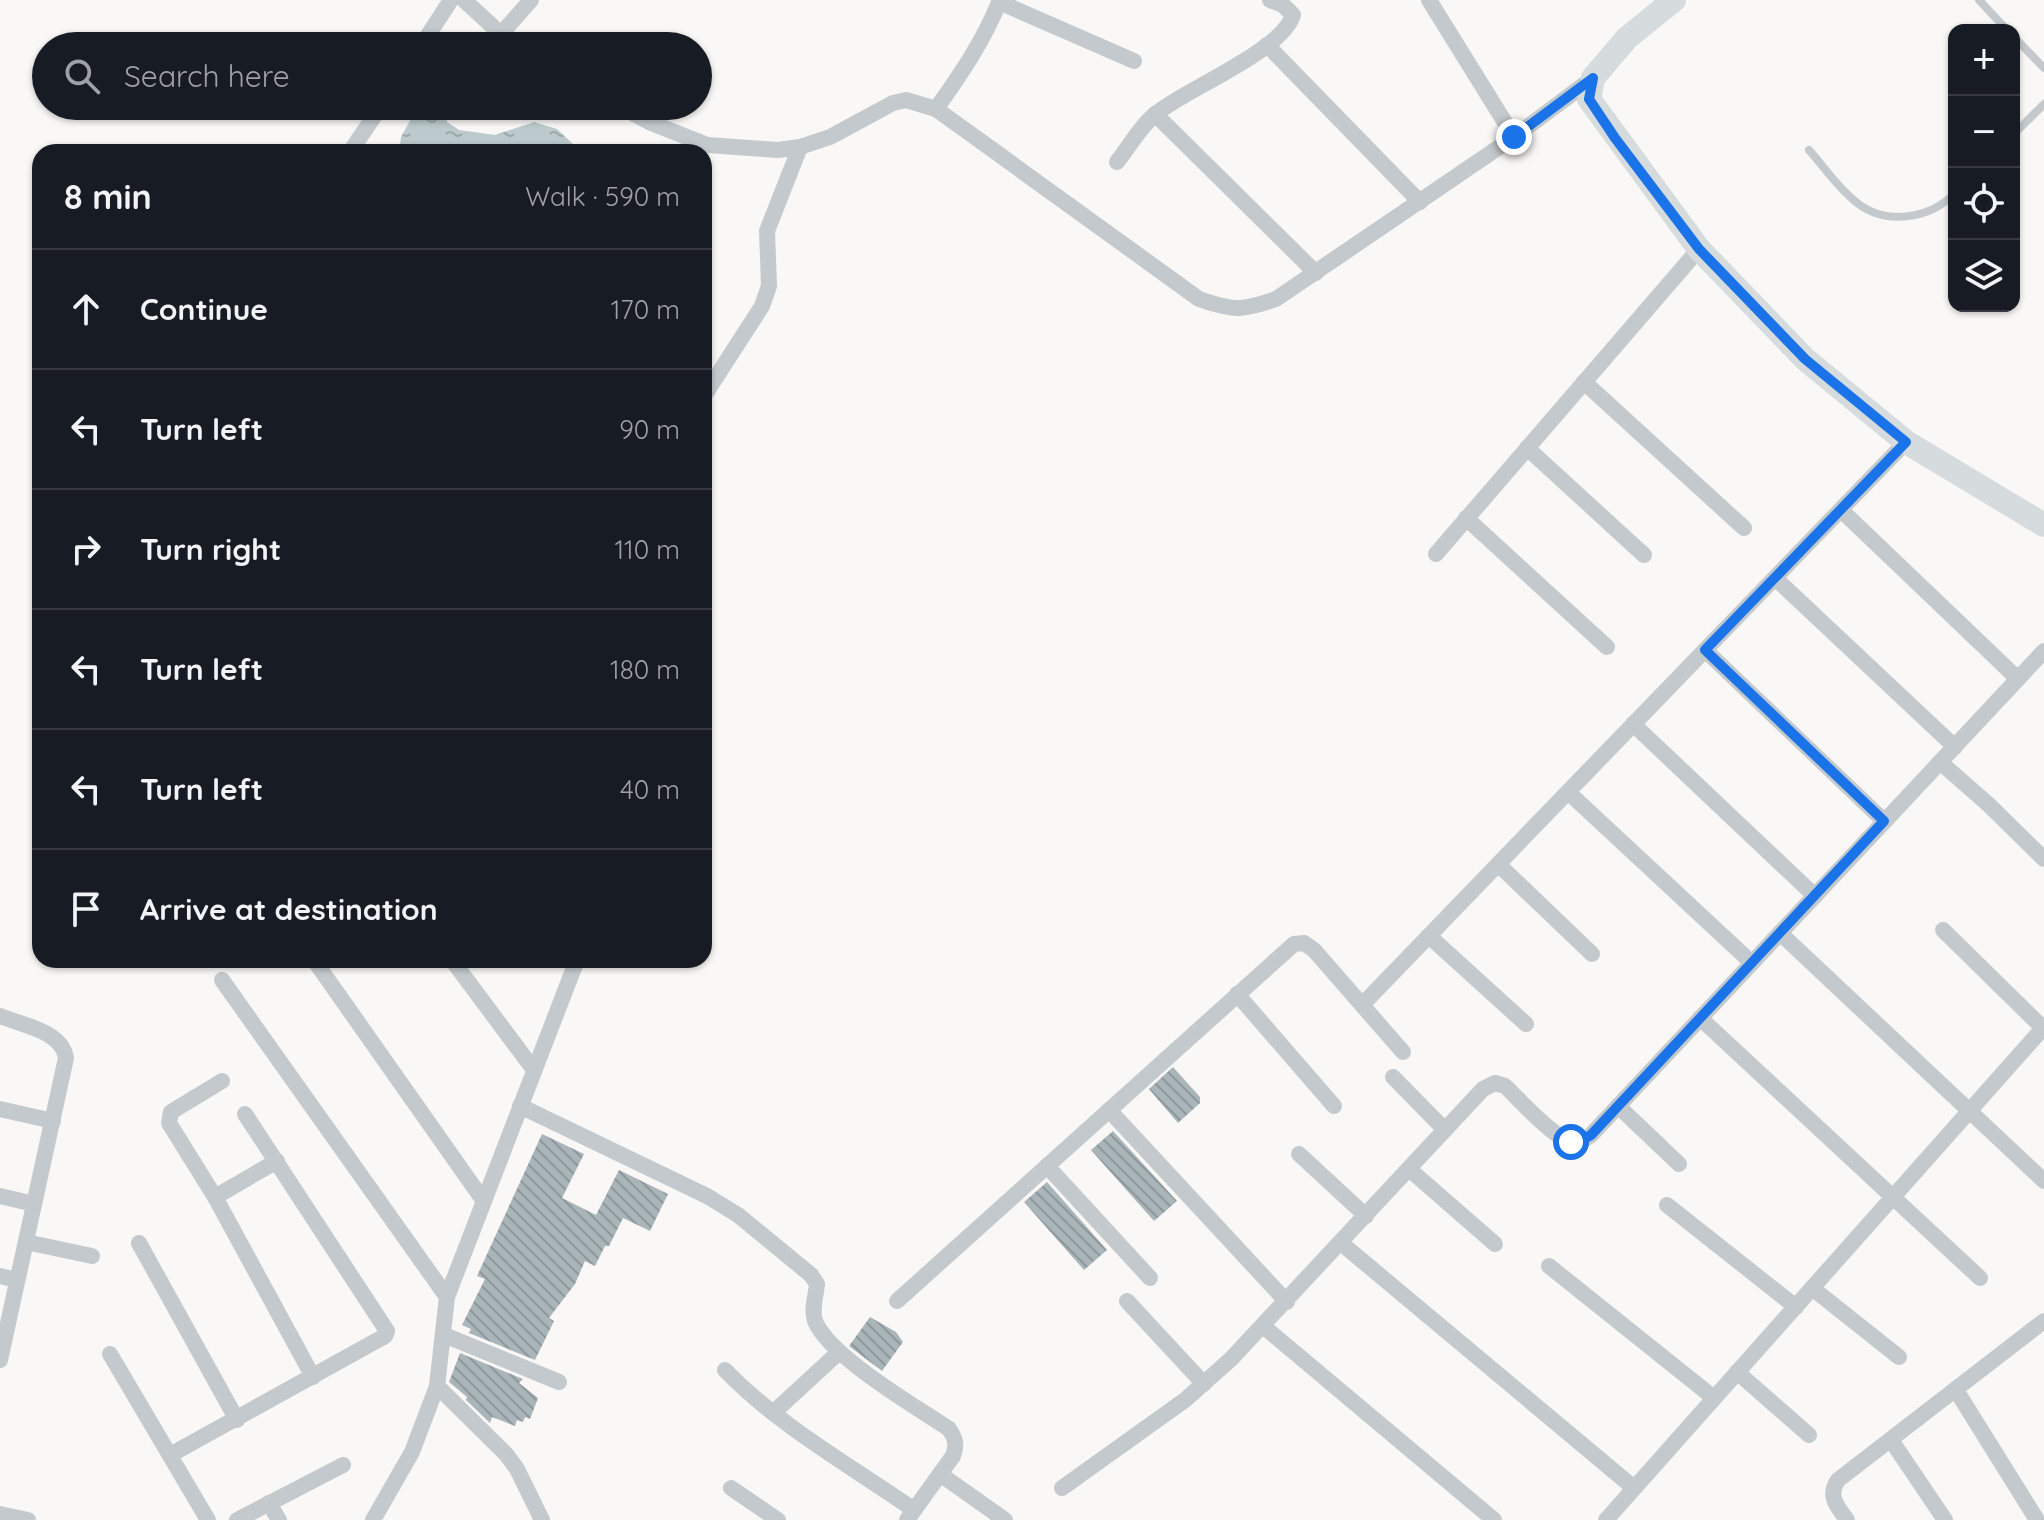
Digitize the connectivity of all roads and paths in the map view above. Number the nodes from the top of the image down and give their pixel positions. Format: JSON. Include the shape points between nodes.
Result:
{"nodes":[{"id":1,"x":451,"y":0,"type":"edge"},
{"id":2,"x":464,"y":0,"type":"edge"},
{"id":3,"x":531,"y":0,"type":"edge"},
{"id":4,"x":1270,"y":0,"type":"edge"},
{"id":5,"x":1429,"y":0,"type":"edge"},
{"id":6,"x":1674,"y":0,"type":"edge"},
{"id":7,"x":1979,"y":0,"type":"edge"},
{"id":8,"x":999,"y":1,"type":"edge"},
{"id":9,"x":2001,"y":24,"type":"edge"},
{"id":10,"x":430,"y":32,"type":"edge"},
{"id":11,"x":499,"y":32,"type":"edge"},
{"id":12,"x":503,"y":32,"type":"edge"},
{"id":13,"x":2020,"y":43,"type":"edge"},
{"id":14,"x":1267,"y":45,"type":"junction"},
{"id":15,"x":1134,"y":61,"type":"dead end"},
{"id":16,"x":2044,"y":68,"type":"edge"},
{"id":17,"x":1593,"y":78,"type":"junction"},
{"id":18,"x":2044,"y":104,"type":"edge"},
{"id":19,"x":936,"y":109,"type":"junction"},
{"id":20,"x":1155,"y":114,"type":"junction"},
{"id":21,"x":372,"y":120,"type":"edge"},
{"id":22,"x":645,"y":120,"type":"edge"},
{"id":23,"x":2020,"y":128,"type":"edge"},
{"id":24,"x":1514,"y":137,"type":"junction"},
{"id":25,"x":355,"y":144,"type":"edge"},
{"id":26,"x":704,"y":144,"type":"edge"},
{"id":27,"x":712,"y":145,"type":"edge"},
{"id":28,"x":800,"y":147,"type":"junction"},
{"id":29,"x":1809,"y":150,"type":"dead end"},
{"id":30,"x":1117,"y":162,"type":"dead end"},
{"id":31,"x":1948,"y":198,"type":"edge"},
{"id":32,"x":1420,"y":202,"type":"junction"},
{"id":33,"x":1699,"y":249,"type":"junction"},
{"id":34,"x":1316,"y":273,"type":"junction"},
{"id":35,"x":1584,"y":382,"type":"junction"},
{"id":36,"x":712,"y":384,"type":"edge"},
{"id":37,"x":1906,"y":442,"type":"junction"},
{"id":38,"x":1527,"y":448,"type":"junction"},
{"id":39,"x":1841,"y":510,"type":"junction"},
{"id":40,"x":1466,"y":518,"type":"junction"},
{"id":41,"x":2044,"y":525,"type":"edge"},
{"id":42,"x":1744,"y":528,"type":"dead end"},
{"id":43,"x":1436,"y":554,"type":"dead end"},
{"id":44,"x":1644,"y":555,"type":"dead end"},
{"id":45,"x":1775,"y":578,"type":"junction"},
{"id":46,"x":1607,"y":647,"type":"dead end"},
{"id":47,"x":1705,"y":650,"type":"junction"},
{"id":48,"x":2044,"y":651,"type":"edge"},
{"id":49,"x":2018,"y":679,"type":"junction"},
{"id":50,"x":1633,"y":724,"type":"junction"},
{"id":51,"x":1955,"y":747,"type":"junction"},
{"id":52,"x":1940,"y":762,"type":"junction"},
{"id":53,"x":1568,"y":792,"type":"junction"},
{"id":54,"x":1884,"y":821,"type":"junction"},
{"id":55,"x":2044,"y":859,"type":"edge"},
{"id":56,"x":1499,"y":865,"type":"junction"},
{"id":57,"x":1815,"y":896,"type":"junction"},
{"id":58,"x":1943,"y":930,"type":"dead end"},
{"id":59,"x":1780,"y":933,"type":"junction"},
{"id":60,"x":1429,"y":936,"type":"junction"},
{"id":61,"x":1592,"y":954,"type":"dead end"},
{"id":62,"x":1752,"y":963,"type":"junction"},
{"id":63,"x":320,"y":968,"type":"edge"},
{"id":64,"x":458,"y":968,"type":"edge"},
{"id":65,"x":574,"y":968,"type":"edge"},
{"id":66,"x":222,"y":980,"type":"dead end"},
{"id":67,"x":1237,"y":994,"type":"junction"},
{"id":68,"x":1362,"y":1005,"type":"junction"},
{"id":69,"x":0,"y":1016,"type":"edge"},
{"id":70,"x":1700,"y":1018,"type":"junction"},
{"id":71,"x":1526,"y":1024,"type":"dead end"},
{"id":72,"x":2044,"y":1028,"type":"edge"},
{"id":73,"x":1403,"y":1052,"type":"dead end"},
{"id":74,"x":534,"y":1070,"type":"junction"},
{"id":75,"x":1393,"y":1077,"type":"dead end"},
{"id":76,"x":222,"y":1081,"type":"dead end"},
{"id":77,"x":520,"y":1106,"type":"junction"},
{"id":78,"x":1334,"y":1106,"type":"dead end"},
{"id":79,"x":1618,"y":1106,"type":"junction"},
{"id":80,"x":0,"y":1109,"type":"edge"},
{"id":81,"x":1109,"y":1110,"type":"junction"},
{"id":82,"x":1970,"y":1110,"type":"junction"},
{"id":83,"x":245,"y":1114,"type":"dead end"},
{"id":84,"x":53,"y":1121,"type":"junction"},
{"id":85,"x":1445,"y":1130,"type":"junction"},
{"id":86,"x":1299,"y":1154,"type":"dead end"},
{"id":87,"x":277,"y":1161,"type":"junction"},
{"id":88,"x":1679,"y":1164,"type":"dead end"},
{"id":89,"x":1047,"y":1166,"type":"junction"},
{"id":90,"x":1409,"y":1169,"type":"junction"},
{"id":91,"x":2044,"y":1181,"type":"edge"},
{"id":92,"x":0,"y":1196,"type":"edge"},
{"id":93,"x":215,"y":1197,"type":"junction"},
{"id":94,"x":1892,"y":1198,"type":"junction"},
{"id":95,"x":483,"y":1200,"type":"junction"},
{"id":96,"x":34,"y":1204,"type":"junction"},
{"id":97,"x":1667,"y":1205,"type":"dead end"},
{"id":98,"x":1366,"y":1216,"type":"junction"},
{"id":99,"x":26,"y":1242,"type":"junction"},
{"id":100,"x":139,"y":1243,"type":"dead end"},
{"id":101,"x":1341,"y":1243,"type":"junction"},
{"id":102,"x":1495,"y":1244,"type":"dead end"},
{"id":103,"x":92,"y":1256,"type":"dead end"},
{"id":104,"x":1549,"y":1266,"type":"dead end"},
{"id":105,"x":0,"y":1276,"type":"edge"},
{"id":106,"x":1150,"y":1278,"type":"dead end"},
{"id":107,"x":1980,"y":1278,"type":"dead end"},
{"id":108,"x":17,"y":1280,"type":"junction"},
{"id":109,"x":1812,"y":1288,"type":"junction"},
{"id":110,"x":447,"y":1297,"type":"junction"},
{"id":111,"x":897,"y":1301,"type":"dead end"},
{"id":112,"x":1127,"y":1301,"type":"dead end"},
{"id":113,"x":1287,"y":1302,"type":"junction"},
{"id":114,"x":1796,"y":1307,"type":"junction"},
{"id":115,"x":1263,"y":1326,"type":"junction"},
{"id":116,"x":2041,"y":1331,"type":"edge"},
{"id":117,"x":444,"y":1335,"type":"junction"},
{"id":118,"x":838,"y":1353,"type":"junction"},
{"id":119,"x":110,"y":1354,"type":"dead end"},
{"id":120,"x":1899,"y":1357,"type":"dead end"},
{"id":121,"x":0,"y":1360,"type":"edge"},
{"id":122,"x":725,"y":1370,"type":"dead end"},
{"id":123,"x":1737,"y":1372,"type":"junction"},
{"id":124,"x":313,"y":1377,"type":"junction"},
{"id":125,"x":559,"y":1382,"type":"dead end"},
{"id":126,"x":1204,"y":1384,"type":"junction"},
{"id":127,"x":437,"y":1386,"type":"junction"},
{"id":128,"x":1956,"y":1390,"type":"junction"},
{"id":129,"x":1714,"y":1398,"type":"junction"},
{"id":130,"x":773,"y":1413,"type":"junction"},
{"id":131,"x":237,"y":1420,"type":"junction"},
{"id":132,"x":1809,"y":1435,"type":"dead end"},
{"id":133,"x":1891,"y":1440,"type":"junction"},
{"id":134,"x":170,"y":1455,"type":"junction"},
{"id":135,"x":343,"y":1465,"type":"dead end"},
{"id":136,"x":940,"y":1474,"type":"junction"},
{"id":137,"x":731,"y":1488,"type":"dead end"},
{"id":138,"x":1062,"y":1488,"type":"dead end"},
{"id":139,"x":1634,"y":1488,"type":"junction"},
{"id":140,"x":269,"y":1503,"type":"junction"},
{"id":141,"x":0,"y":1514,"type":"edge"},
{"id":142,"x":911,"y":1515,"type":"edge"},
{"id":143,"x":28,"y":1520,"type":"edge"},
{"id":144,"x":208,"y":1520,"type":"edge"},
{"id":145,"x":237,"y":1520,"type":"edge"},
{"id":146,"x":279,"y":1520,"type":"edge"},
{"id":147,"x":373,"y":1520,"type":"edge"},
{"id":148,"x":542,"y":1520,"type":"edge"},
{"id":149,"x":778,"y":1520,"type":"edge"},
{"id":150,"x":1005,"y":1520,"type":"edge"},
{"id":151,"x":1494,"y":1520,"type":"edge"},
{"id":152,"x":1606,"y":1520,"type":"edge"},
{"id":153,"x":1847,"y":1520,"type":"edge"},
{"id":154,"x":1945,"y":1520,"type":"edge"},
{"id":155,"x":2037,"y":1520,"type":"edge"}],
"edges":[{"from":1,"to":10,"type":"street"},
{"from":2,"to":11,"type":"street"},
{"from":3,"to":12,"type":"street"},
{"from":4,"to":14,"type":"street","via":[[1293,15],[1290,26]]},
{"from":5,"to":24,"type":"street"},
{"from":6,"to":17,"type":"street","via":[[1627,38]]},
{"from":7,"to":9,"type":"lane"},
{"from":8,"to":15,"type":"street"},
{"from":8,"to":19,"type":"street","via":[[972,58]]},
{"from":13,"to":16,"type":"lane"},
{"from":14,"to":20,"type":"street"},
{"from":14,"to":32,"type":"street"},
{"from":17,"to":24,"type":"street"},
{"from":17,"to":33,"type":"street","via":[[1589,99]]},
{"from":18,"to":23,"type":"lane"},
{"from":19,"to":28,"type":"street","via":[[906,100],[893,103]]},
{"from":19,"to":34,"type":"street","via":[[1199,299],[1243,310],[1276,299]]},
{"from":20,"to":30,"type":"street"},
{"from":20,"to":34,"type":"street"},
{"from":21,"to":25,"type":"street"},
{"from":22,"to":26,"type":"street"},
{"from":24,"to":32,"type":"street"},
{"from":27,"to":28,"type":"street"},
{"from":28,"to":36,"type":"street","via":[[767,231],[769,286],[762,306]]},
{"from":29,"to":31,"type":"lane","via":[[1856,203],[1875,213],[1913,216]]},
{"from":32,"to":34,"type":"street"},
{"from":33,"to":35,"type":"street"},
{"from":33,"to":37,"type":"street","via":[[1805,359]]},
{"from":35,"to":38,"type":"street"},
{"from":35,"to":42,"type":"street"},
{"from":37,"to":39,"type":"street"},
{"from":37,"to":41,"type":"street"},
{"from":38,"to":40,"type":"street"},
{"from":38,"to":44,"type":"street"},
{"from":39,"to":45,"type":"street"},
{"from":39,"to":49,"type":"street"},
{"from":40,"to":43,"type":"street"},
{"from":40,"to":46,"type":"street"},
{"from":45,"to":47,"type":"street"},
{"from":45,"to":51,"type":"street"},
{"from":47,"to":50,"type":"street"},
{"from":47,"to":54,"type":"street"},
{"from":48,"to":49,"type":"street"},
{"from":49,"to":51,"type":"street"},
{"from":50,"to":53,"type":"street"},
{"from":50,"to":57,"type":"street"},
{"from":51,"to":52,"type":"street"},
{"from":52,"to":54,"type":"street"},
{"from":52,"to":55,"type":"street"},
{"from":53,"to":56,"type":"street"},
{"from":53,"to":62,"type":"street"},
{"from":54,"to":57,"type":"street"},
{"from":56,"to":60,"type":"street"},
{"from":56,"to":61,"type":"street"},
{"from":57,"to":59,"type":"street"},
{"from":58,"to":72,"type":"street"},
{"from":59,"to":62,"type":"street"},
{"from":59,"to":82,"type":"street"},
{"from":60,"to":68,"type":"street"},
{"from":60,"to":71,"type":"street"},
{"from":62,"to":70,"type":"street"},
{"from":63,"to":95,"type":"street"},
{"from":64,"to":74,"type":"street"},
{"from":65,"to":74,"type":"street"},
{"from":66,"to":110,"type":"street"},
{"from":67,"to":68,"type":"street","via":[[1294,944],[1304,943]]},
{"from":67,"to":78,"type":"street"},
{"from":67,"to":81,"type":"street"},
{"from":68,"to":73,"type":"street"},
{"from":69,"to":84,"type":"street","via":[[50,1036],[65,1049]]},
{"from":70,"to":79,"type":"street"},
{"from":70,"to":94,"type":"street"},
{"from":72,"to":82,"type":"street"},
{"from":74,"to":77,"type":"street"},
{"from":75,"to":85,"type":"street"},
{"from":76,"to":93,"type":"street","via":[[168,1117]]},
{"from":77,"to":95,"type":"street"},
{"from":77,"to":118,"type":"street","via":[[738,1215],[811,1275],[817,1284],[815,1319]]},
{"from":79,"to":85,"type":"street","via":[[1591,1135],[1571,1142],[1495,1083]]},
{"from":79,"to":88,"type":"street"},
{"from":80,"to":84,"type":"street"},
{"from":81,"to":89,"type":"street"},
{"from":81,"to":113,"type":"street"},
{"from":82,"to":91,"type":"street"},
{"from":82,"to":94,"type":"street"},
{"from":83,"to":87,"type":"street"},
{"from":84,"to":96,"type":"street"},
{"from":85,"to":90,"type":"street"},
{"from":86,"to":98,"type":"street"},
{"from":87,"to":93,"type":"street"},
{"from":87,"to":124,"type":"street","via":[[387,1331]]},
{"from":89,"to":106,"type":"street"},
{"from":89,"to":111,"type":"street"},
{"from":90,"to":98,"type":"street"},
{"from":90,"to":102,"type":"street"},
{"from":92,"to":96,"type":"street"},
{"from":93,"to":124,"type":"street"},
{"from":94,"to":107,"type":"street"},
{"from":94,"to":109,"type":"street"},
{"from":95,"to":110,"type":"street"},
{"from":96,"to":99,"type":"street"},
{"from":97,"to":114,"type":"street"},
{"from":98,"to":101,"type":"street"},
{"from":99,"to":103,"type":"street"},
{"from":99,"to":108,"type":"street"},
{"from":100,"to":131,"type":"street"},
{"from":101,"to":113,"type":"street"},
{"from":101,"to":139,"type":"street"},
{"from":104,"to":129,"type":"street"},
{"from":105,"to":108,"type":"street"},
{"from":108,"to":121,"type":"street"},
{"from":109,"to":114,"type":"street"},
{"from":109,"to":120,"type":"street"},
{"from":110,"to":117,"type":"street"},
{"from":112,"to":126,"type":"street"},
{"from":113,"to":115,"type":"street"},
{"from":114,"to":123,"type":"street"},
{"from":115,"to":126,"type":"street"},
{"from":115,"to":151,"type":"street"},
{"from":116,"to":128,"type":"street"},
{"from":117,"to":125,"type":"street"},
{"from":117,"to":127,"type":"street"},
{"from":118,"to":130,"type":"street"},
{"from":118,"to":136,"type":"street","via":[[949,1429],[957,1446]]},
{"from":119,"to":134,"type":"street"},
{"from":122,"to":130,"type":"street"},
{"from":123,"to":129,"type":"street"},
{"from":123,"to":132,"type":"street"},
{"from":124,"to":131,"type":"street"},
{"from":126,"to":138,"type":"street"},
{"from":127,"to":147,"type":"street","via":[[412,1452]]},
{"from":127,"to":148,"type":"street","via":[[506,1454]]},
{"from":128,"to":133,"type":"street"},
{"from":128,"to":155,"type":"street"},
{"from":129,"to":139,"type":"street"},
{"from":130,"to":142,"type":"street"},
{"from":131,"to":134,"type":"street"},
{"from":133,"to":153,"type":"street","via":[[1833,1488],[1833,1498]]},
{"from":133,"to":154,"type":"street"},
{"from":134,"to":144,"type":"street"},
{"from":135,"to":140,"type":"street"},
{"from":136,"to":142,"type":"street"},
{"from":136,"to":150,"type":"street"},
{"from":137,"to":149,"type":"street"},
{"from":139,"to":152,"type":"street"},
{"from":140,"to":145,"type":"street"},
{"from":140,"to":146,"type":"street"},
{"from":141,"to":143,"type":"street"}]}
